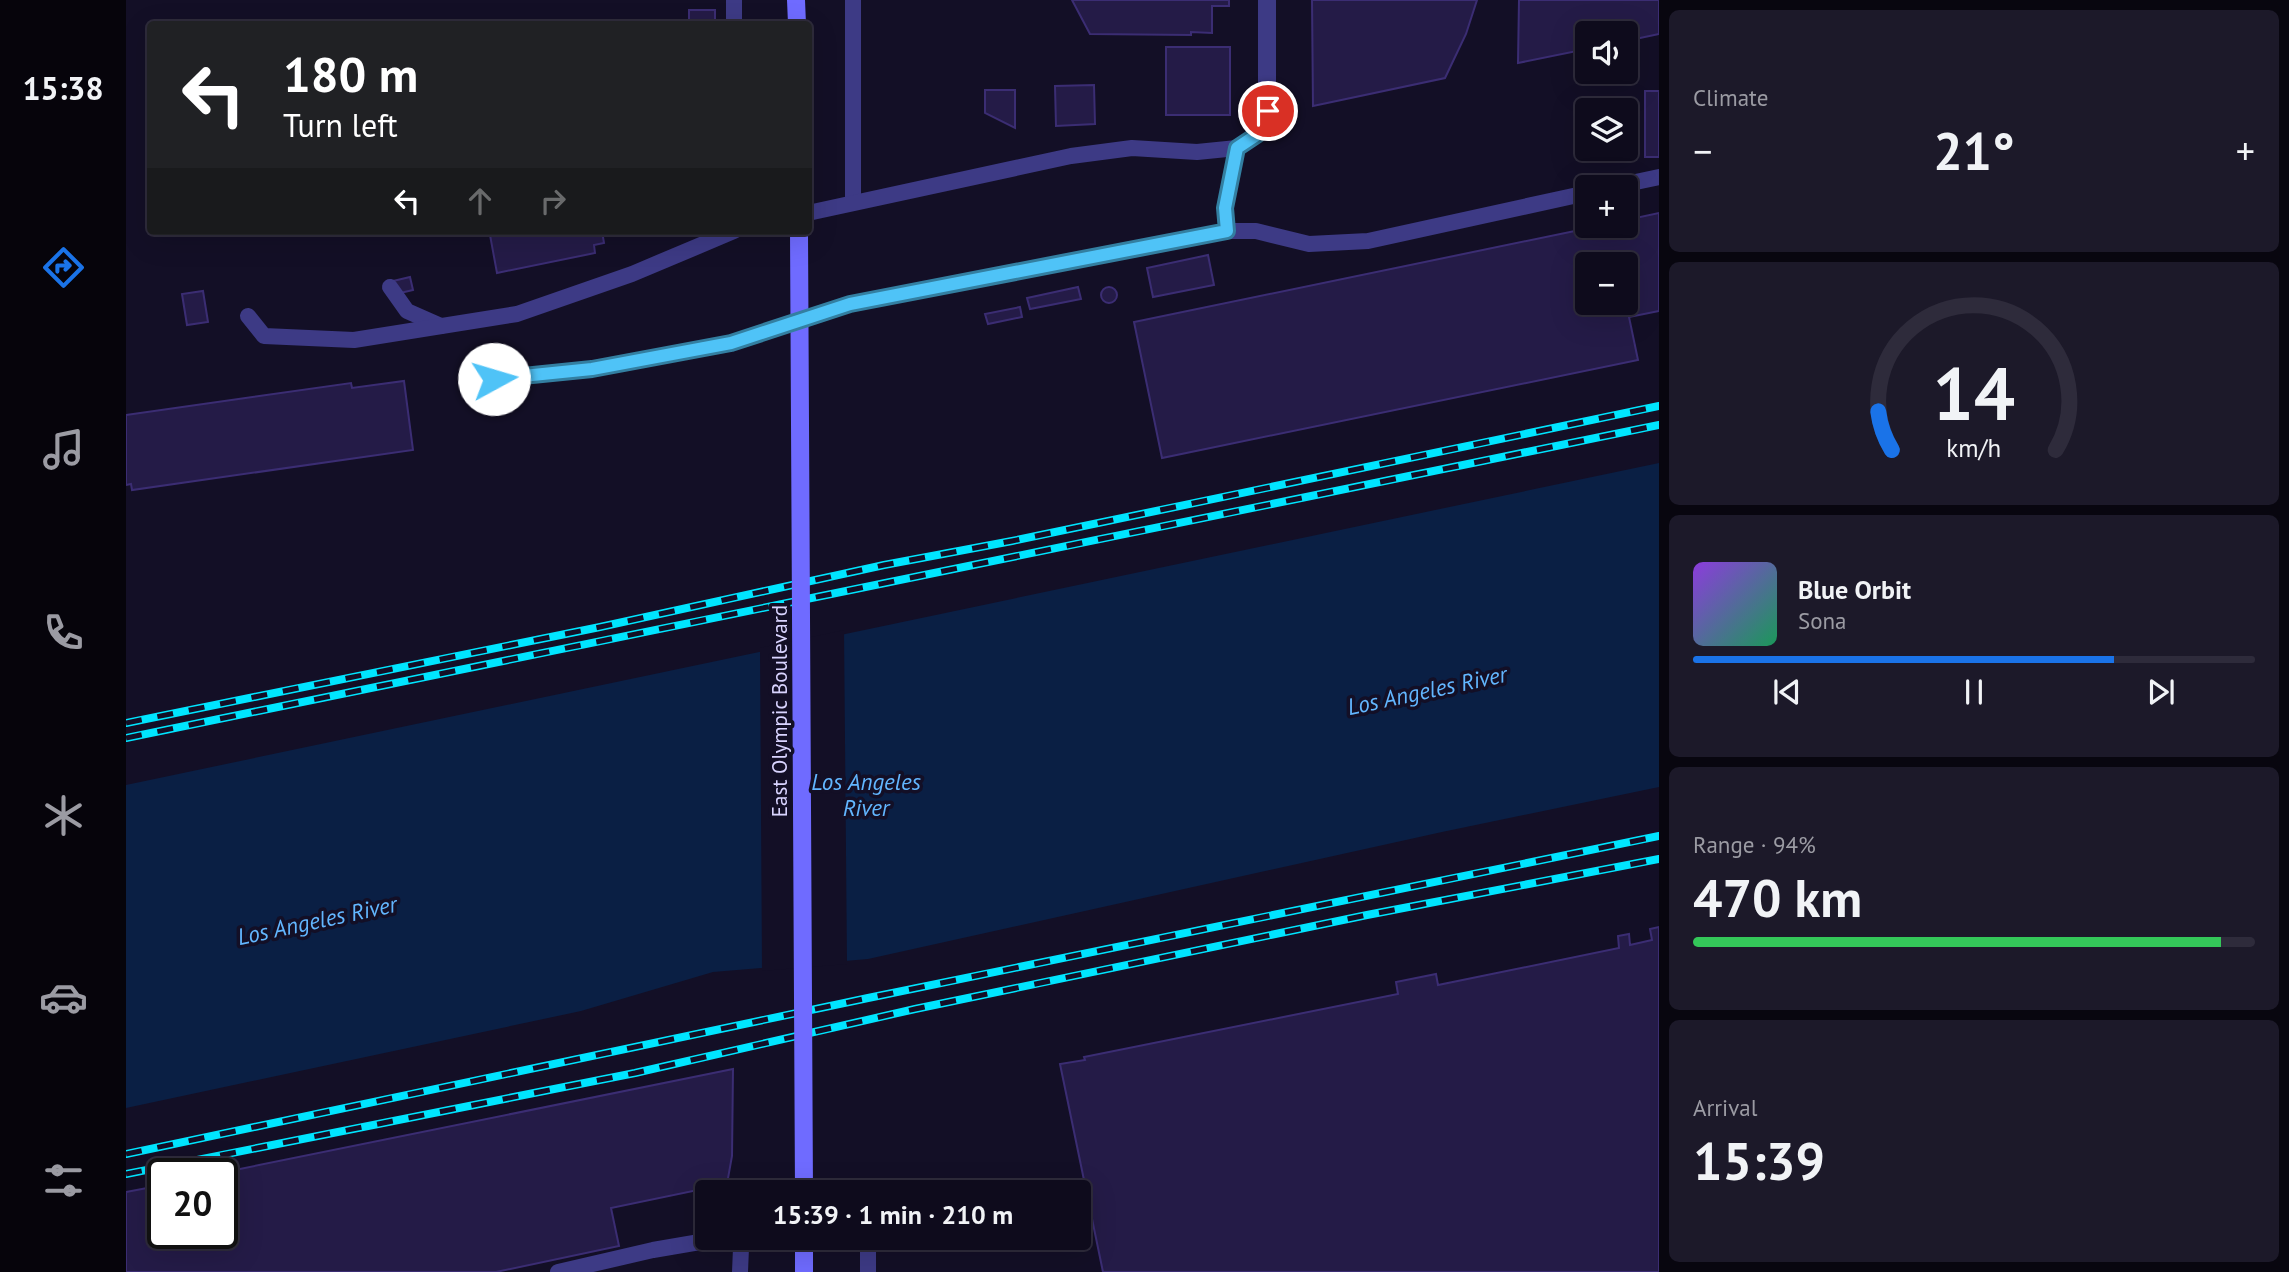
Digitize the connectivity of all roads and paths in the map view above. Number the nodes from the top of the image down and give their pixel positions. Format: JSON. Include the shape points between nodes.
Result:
{"nodes":[{"id":1,"x":734,"y":0,"type":"edge"},
{"id":2,"x":796,"y":0,"type":"edge"},
{"id":3,"x":853,"y":0,"type":"edge"},
{"id":4,"x":1267,"y":0,"type":"edge"},
{"id":5,"x":734,"y":21,"type":"edge"},
{"id":6,"x":797,"y":21,"type":"edge"},
{"id":7,"x":1268,"y":111,"type":"joint"},
{"id":8,"x":1237,"y":148,"type":"junction"},
{"id":9,"x":1659,"y":177,"type":"edge"},
{"id":10,"x":1638,"y":181,"type":"edge"},
{"id":11,"x":1575,"y":196,"type":"edge"},
{"id":12,"x":853,"y":202,"type":"junction"},
{"id":13,"x":812,"y":212,"type":"edge"},
{"id":14,"x":1227,"y":231,"type":"junction"},
{"id":15,"x":725,"y":235,"type":"edge"},
{"id":16,"x":799,"y":235,"type":"edge"},
{"id":17,"x":390,"y":287,"type":"dead end"},
{"id":18,"x":248,"y":316,"type":"dead end"},
{"id":19,"x":441,"y":326,"type":"junction"},
{"id":20,"x":469,"y":381,"type":"dead end"},
{"id":21,"x":804,"y":1180,"type":"edge"},
{"id":22,"x":695,"y":1243,"type":"edge"},
{"id":23,"x":741,"y":1250,"type":"edge"},
{"id":24,"x":804,"y":1250,"type":"edge"},
{"id":25,"x":868,"y":1250,"type":"edge"},
{"id":26,"x":558,"y":1272,"type":"edge"},
{"id":27,"x":740,"y":1272,"type":"edge"},
{"id":28,"x":804,"y":1272,"type":"edge"},
{"id":29,"x":868,"y":1272,"type":"edge"}],
"edges":[{"from":1,"to":5,"type":"lane"},
{"from":2,"to":6,"type":"main road"},
{"from":3,"to":12,"type":"lane"},
{"from":4,"to":7,"type":"street"},
{"from":7,"to":8,"type":"lane","via":[[1258,134]]},
{"from":8,"to":12,"type":"lane","via":[[1197,152],[1132,148],[1070,156]]},
{"from":8,"to":14,"type":"lane","via":[[1225,208]]},
{"from":9,"to":10,"type":"lane"},
{"from":11,"to":14,"type":"lane","via":[[1368,241],[1309,244],[1256,231]]},
{"from":12,"to":13,"type":"lane"},
{"from":14,"to":20,"type":"lane","via":[[850,304],[731,343],[592,369]]},
{"from":15,"to":19,"type":"lane","via":[[632,274],[517,314]]},
{"from":16,"to":21,"type":"main road","name":"East Olympic Boulevard","bridge":true},
{"from":17,"to":19,"type":"lane","via":[[407,311]]},
{"from":18,"to":19,"type":"lane","via":[[264,337],[354,340]]},
{"from":22,"to":26,"type":"lane"},
{"from":23,"to":27,"type":"lane"},
{"from":24,"to":28,"type":"main road"},
{"from":25,"to":29,"type":"lane"}]}
